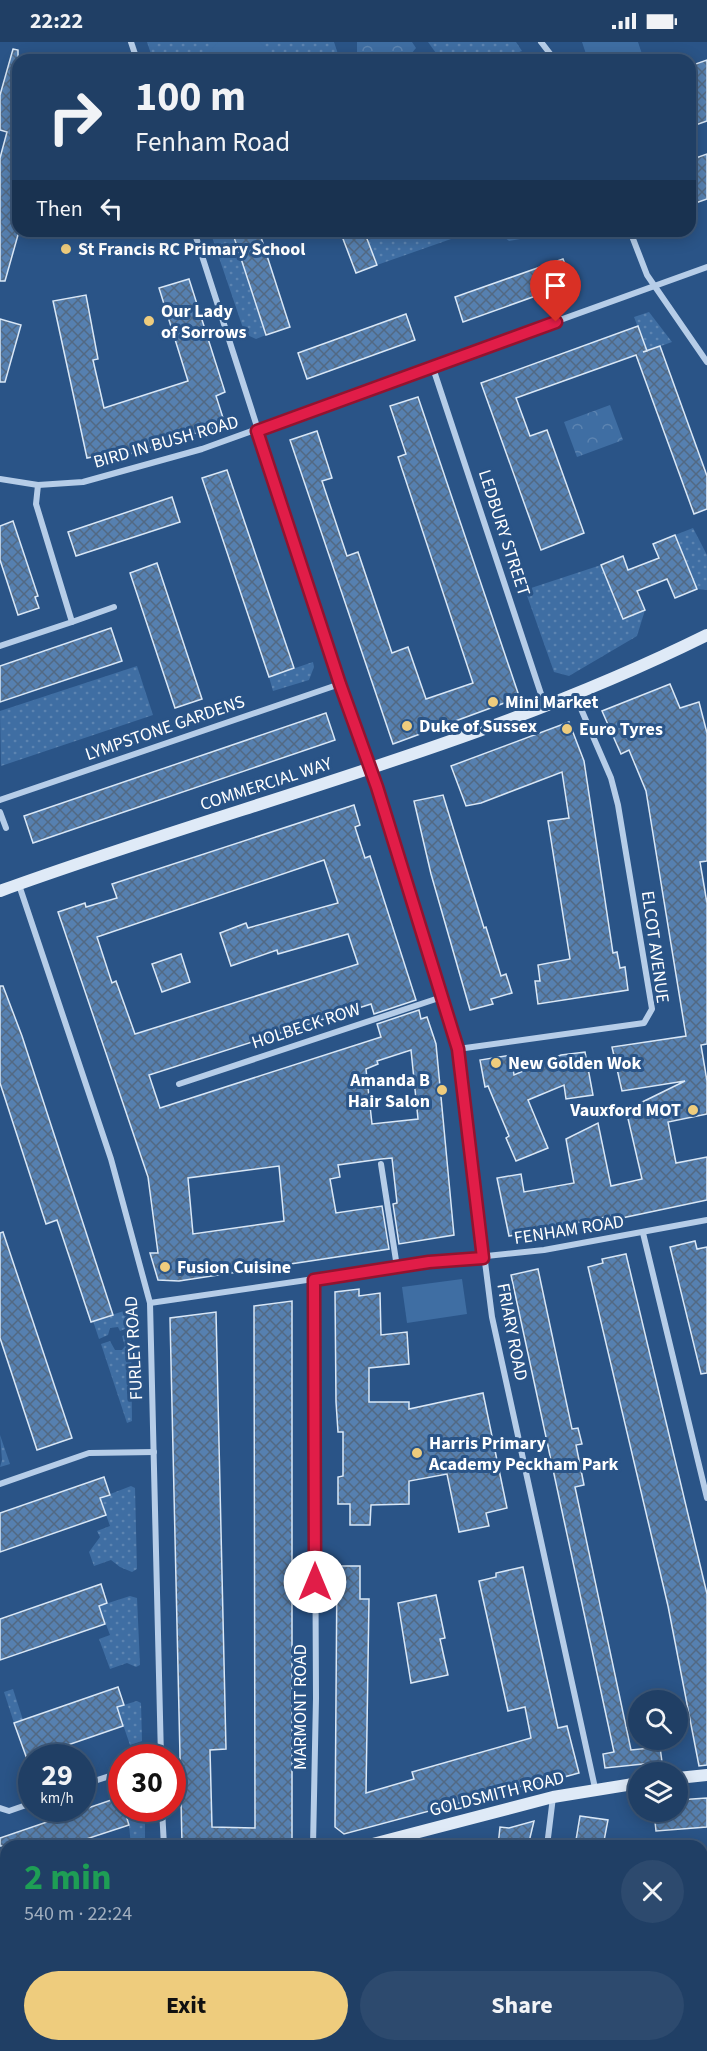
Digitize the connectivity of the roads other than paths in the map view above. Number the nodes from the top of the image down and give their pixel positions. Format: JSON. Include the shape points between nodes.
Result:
{"nodes":[{"id":1,"x":541,"y":42,"type":"edge"},
{"id":2,"x":550,"y":54,"type":"edge"},
{"id":3,"x":196,"y":237,"type":"edge"},
{"id":4,"x":632,"y":237,"type":"edge"},
{"id":5,"x":707,"y":267,"type":"edge"},
{"id":6,"x":656,"y":286,"type":"junction"},
{"id":7,"x":707,"y":362,"type":"edge"},
{"id":8,"x":433,"y":368,"type":"junction"},
{"id":9,"x":257,"y":431,"type":"junction"},
{"id":10,"x":0,"y":479,"type":"edge"},
{"id":11,"x":38,"y":485,"type":"junction"},
{"id":12,"x":114,"y":607,"type":"dead end"},
{"id":13,"x":72,"y":622,"type":"junction"},
{"id":14,"x":707,"y":635,"type":"edge"},
{"id":15,"x":0,"y":646,"type":"edge"},
{"id":16,"x":340,"y":684,"type":"junction"},
{"id":17,"x":575,"y":695,"type":"junction"},
{"id":18,"x":546,"y":707,"type":"junction"},
{"id":19,"x":369,"y":769,"type":"junction"},
{"id":20,"x":0,"y":800,"type":"edge"},
{"id":21,"x":0,"y":812,"type":"edge"},
{"id":22,"x":6,"y":828,"type":"dead end"},
{"id":23,"x":19,"y":884,"type":"junction"},
{"id":24,"x":0,"y":891,"type":"edge"},
{"id":25,"x":442,"y":997,"type":"junction"},
{"id":26,"x":458,"y":1049,"type":"junction"},
{"id":27,"x":179,"y":1084,"type":"dead end"},
{"id":28,"x":381,"y":1164,"type":"dead end"},
{"id":29,"x":707,"y":1220,"type":"edge"},
{"id":30,"x":643,"y":1233,"type":"junction"},
{"id":31,"x":483,"y":1258,"type":"junction"},
{"id":32,"x":397,"y":1267,"type":"junction"},
{"id":33,"x":314,"y":1280,"type":"junction"},
{"id":34,"x":150,"y":1303,"type":"junction"},
{"id":35,"x":154,"y":1452,"type":"junction"},
{"id":36,"x":0,"y":1484,"type":"edge"},
{"id":37,"x":707,"y":1498,"type":"edge"},
{"id":38,"x":161,"y":1744,"type":"edge"},
{"id":39,"x":707,"y":1775,"type":"edge"},
{"id":40,"x":688,"y":1778,"type":"edge"},
{"id":41,"x":628,"y":1784,"type":"edge"},
{"id":42,"x":595,"y":1788,"type":"junction"},
{"id":43,"x":553,"y":1797,"type":"junction"},
{"id":44,"x":0,"y":1808,"type":"edge"},
{"id":45,"x":18,"y":1808,"type":"edge"},
{"id":46,"x":163,"y":1822,"type":"edge"},
{"id":47,"x":164,"y":1840,"type":"edge"},
{"id":48,"x":313,"y":1840,"type":"edge"},
{"id":49,"x":388,"y":1840,"type":"edge"},
{"id":50,"x":548,"y":1840,"type":"edge"}],
"edges":[{"from":1,"to":2,"type":"street"},
{"from":3,"to":9,"type":"street","name":"FRIARY ROAD"},
{"from":4,"to":6,"type":"street","via":[[647,275]]},
{"from":5,"to":6,"type":"street","name":"BIRD IN BUSH ROAD"},
{"from":6,"to":7,"type":"street"},
{"from":6,"to":8,"type":"street","name":"BIRD IN BUSH ROAD"},
{"from":8,"to":9,"type":"street","name":"BIRD IN BUSH ROAD"},
{"from":8,"to":18,"type":"street","name":"LEDBURY STREET"},
{"from":9,"to":11,"type":"street","name":"BIRD IN BUSH ROAD","via":[[82,482]]},
{"from":9,"to":16,"type":"street","name":"FRIARY ROAD"},
{"from":10,"to":11,"type":"street","name":"BIRD IN BUSH ROAD"},
{"from":11,"to":13,"type":"street","via":[[36,504]]},
{"from":12,"to":13,"type":"street"},
{"from":13,"to":15,"type":"street"},
{"from":14,"to":17,"type":"street","name":"COMMERCIAL WAY"},
{"from":16,"to":19,"type":"street","name":"FRIARY ROAD"},
{"from":16,"to":20,"type":"street","name":"LYMPSTONE GARDENS"},
{"from":17,"to":18,"type":"street","name":"COMMERCIAL WAY"},
{"from":17,"to":26,"type":"street","name":"ELCOT AVENUE","via":[[611,778],[618,805],[652,1009],[644,1023]]},
{"from":18,"to":19,"type":"street","name":"COMMERCIAL WAY"},
{"from":19,"to":23,"type":"street","name":"COMMERCIAL WAY"},
{"from":19,"to":25,"type":"street","name":"FRIARY ROAD"},
{"from":21,"to":22,"type":"street"},
{"from":23,"to":24,"type":"street","name":"COMMERCIAL WAY"},
{"from":23,"to":34,"type":"street","name":"FURLEY ROAD","via":[[111,1160]]},
{"from":25,"to":26,"type":"street","name":"FRIARY ROAD"},
{"from":25,"to":27,"type":"street","name":"HOLBECK ROW"},
{"from":26,"to":31,"type":"street","name":"FRIARY ROAD"},
{"from":28,"to":32,"type":"street"},
{"from":29,"to":30,"type":"street","name":"FENHAM ROAD"},
{"from":30,"to":31,"type":"street","name":"FENHAM ROAD"},
{"from":30,"to":37,"type":"street"},
{"from":31,"to":32,"type":"street","name":"FENHAM ROAD"},
{"from":31,"to":42,"type":"street","name":"FRIARY ROAD","via":[[492,1317]]},
{"from":32,"to":33,"type":"street","name":"FENHAM ROAD"},
{"from":33,"to":34,"type":"street","name":"FENHAM ROAD"},
{"from":33,"to":48,"type":"street","name":"MARMONT ROAD"},
{"from":34,"to":35,"type":"street","name":"FURLEY ROAD"},
{"from":35,"to":36,"type":"street","via":[[89,1453]]},
{"from":35,"to":38,"type":"street","name":"FURLEY ROAD"},
{"from":39,"to":40,"type":"street"},
{"from":41,"to":42,"type":"street","name":"GOLDSMITH ROAD"},
{"from":42,"to":43,"type":"street","name":"GOLDSMITH ROAD"},
{"from":43,"to":49,"type":"street","name":"GOLDSMITH ROAD"},
{"from":43,"to":50,"type":"street"},
{"from":44,"to":45,"type":"street","via":[[9,1811]]},
{"from":46,"to":47,"type":"street"}]}
